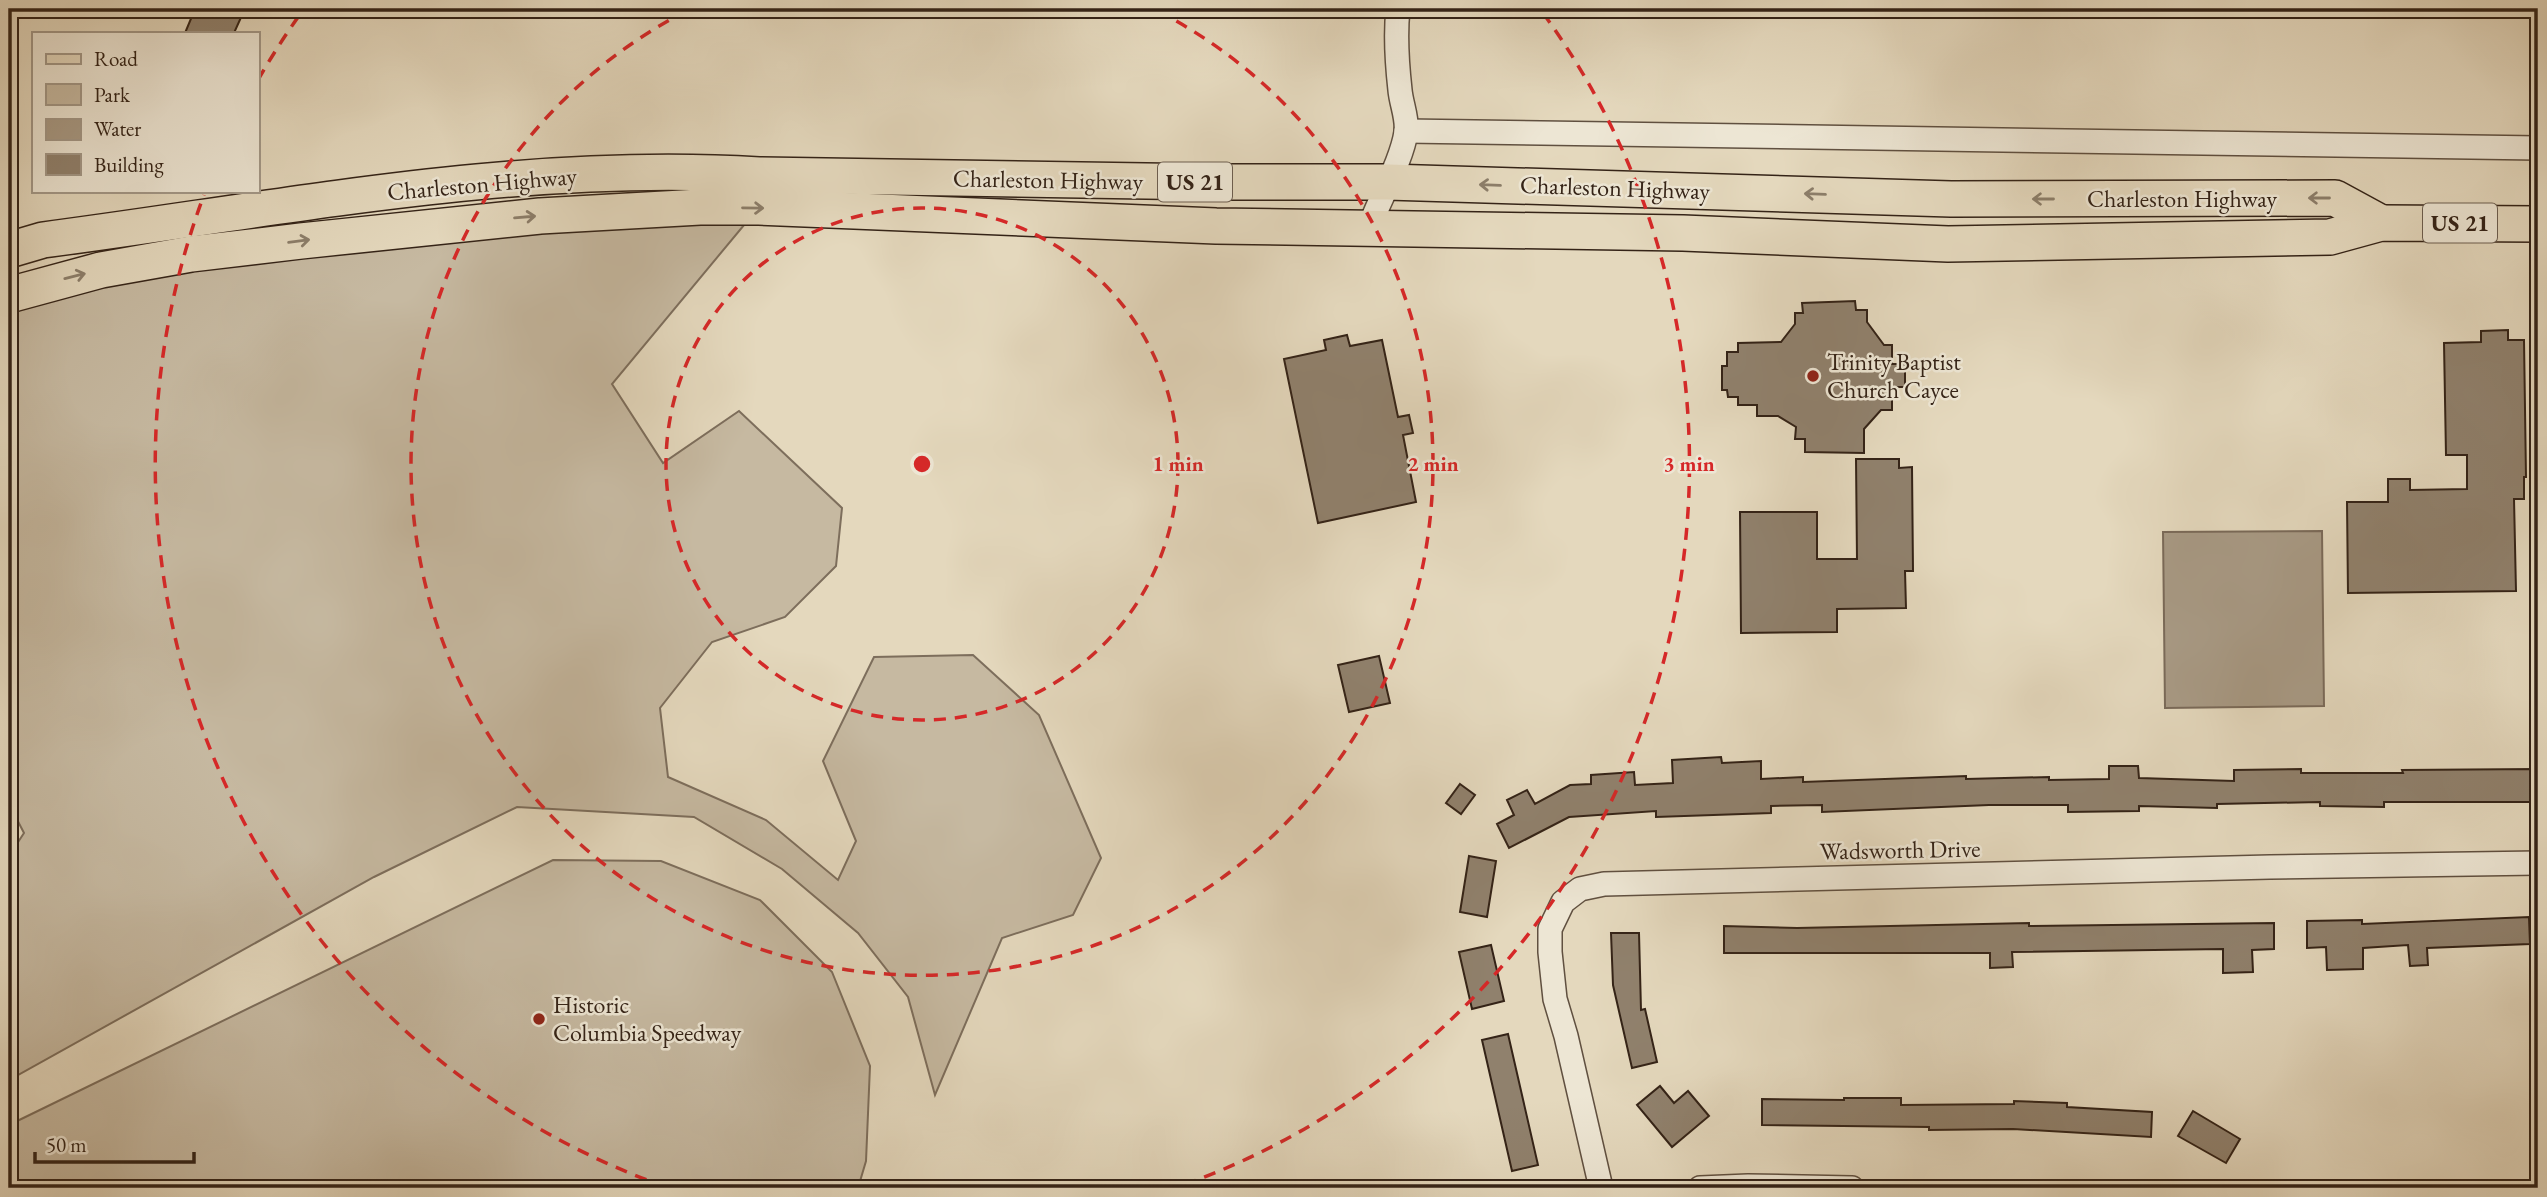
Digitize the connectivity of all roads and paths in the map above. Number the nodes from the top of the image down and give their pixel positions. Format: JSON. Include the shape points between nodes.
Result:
{"nodes":[{"id":1,"x":1398,"y":9,"type":"edge"},
{"id":2,"x":1406,"y":131,"type":"junction"},
{"id":3,"x":2538,"y":148,"type":"edge"},
{"id":4,"x":1388,"y":182,"type":"junction"},
{"id":5,"x":2381,"y":223,"type":"junction"},
{"id":6,"x":2538,"y":224,"type":"edge"},
{"id":7,"x":1369,"y":228,"type":"junction"},
{"id":8,"x":9,"y":250,"type":"edge"},
{"id":9,"x":9,"y":295,"type":"edge"},
{"id":10,"x":2538,"y":863,"type":"edge"},
{"id":11,"x":1601,"y":1188,"type":"edge"},
{"id":12,"x":1700,"y":1188,"type":"edge"},
{"id":13,"x":1852,"y":1188,"type":"edge"}],
"edges":[{"from":1,"to":2,"type":"street","via":[[1396,44]]},
{"from":2,"to":3,"type":"street"},
{"from":2,"to":4,"type":"street"},
{"from":5,"to":4,"type":"main road","name":"Charleston Highway","number":"US 21","one_way":true,"via":[[2335,198],[1951,199]]},
{"from":4,"to":7,"type":"street"},
{"from":4,"to":8,"type":"main road","name":"Charleston Highway","number":"US 21","via":[[1211,183],[704,171],[543,176],[299,202],[43,240]]},
{"from":5,"to":6,"type":"main road","name":"Charleston Highway","number":"US 21"},
{"from":5,"to":7,"type":"main road","name":"Charleston Highway","number":"US 21","via":[[2330,237],[1948,244],[1683,233]]},
{"from":9,"to":7,"type":"main road","name":"Charleston Highway","number":"US 21","one_way":true,"via":[[90,273],[191,254],[457,223],[647,210],[759,207]]},
{"from":10,"to":11,"type":"street","name":"Wadsworth Drive","via":[[1604,884],[1580,889],[1563,902],[1550,929],[1551,976]]},
{"from":12,"to":13,"type":"street"}]}
